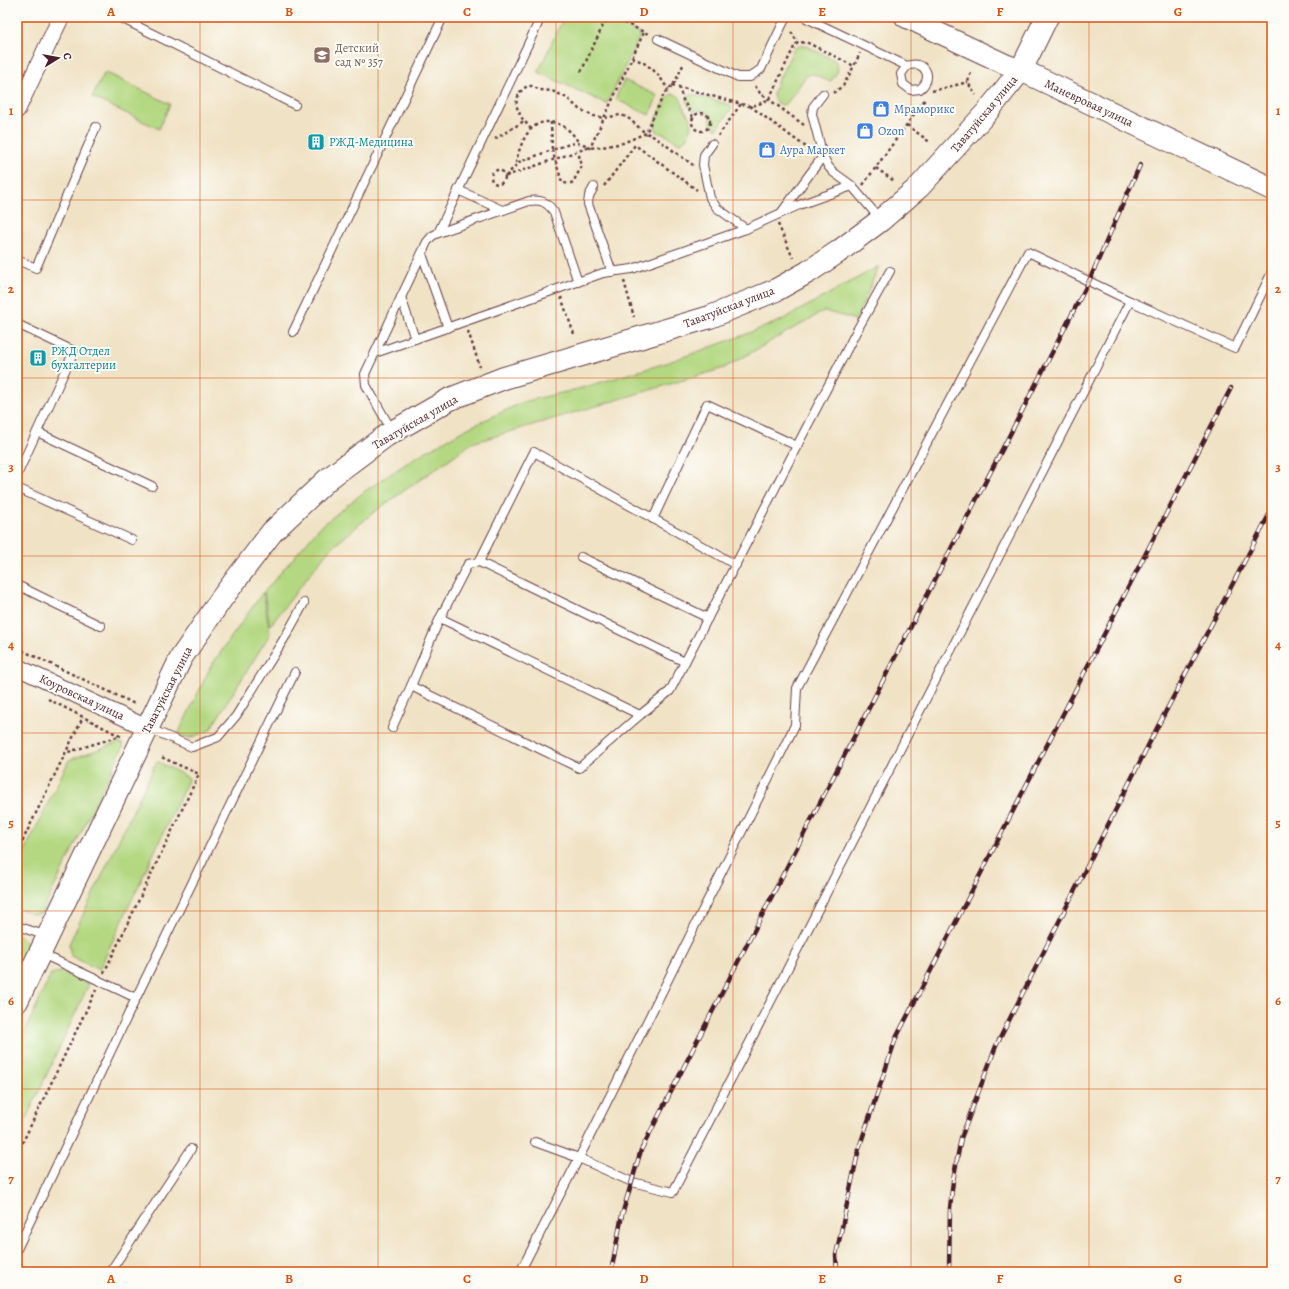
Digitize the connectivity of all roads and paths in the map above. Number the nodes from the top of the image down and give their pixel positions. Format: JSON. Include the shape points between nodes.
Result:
{"nodes":[{"id":1,"x":61,"y":17,"type":"edge"},
{"id":2,"x":119,"y":17,"type":"edge"},
{"id":3,"x":443,"y":17,"type":"edge"},
{"id":4,"x":541,"y":17,"type":"edge"},
{"id":5,"x":607,"y":17,"type":"edge"},
{"id":6,"x":613,"y":17,"type":"edge"},
{"id":7,"x":786,"y":17,"type":"edge"},
{"id":8,"x":804,"y":17,"type":"edge"},
{"id":9,"x":905,"y":17,"type":"edge"},
{"id":10,"x":1047,"y":17,"type":"edge"},
{"id":11,"x":644,"y":32,"type":"junction"},
{"id":12,"x":658,"y":39,"type":"joint"},
{"id":13,"x":864,"y":45,"type":"junction"},
{"id":14,"x":689,"y":54,"type":"junction"},
{"id":15,"x":632,"y":58,"type":"junction"},
{"id":16,"x":854,"y":66,"type":"junction"},
{"id":17,"x":906,"y":66,"type":"dead end"},
{"id":18,"x":1021,"y":70,"type":"junction"},
{"id":19,"x":581,"y":72,"type":"dead end"},
{"id":20,"x":971,"y":73,"type":"dead end"},
{"id":21,"x":750,"y":77,"type":"junction"},
{"id":22,"x":968,"y":82,"type":"junction"},
{"id":23,"x":672,"y":86,"type":"junction"},
{"id":24,"x":679,"y":87,"type":"junction"},
{"id":25,"x":668,"y":90,"type":"junction"},
{"id":26,"x":822,"y":94,"type":"joint"},
{"id":27,"x":976,"y":95,"type":"dead end"},
{"id":28,"x":769,"y":99,"type":"junction"},
{"id":29,"x":741,"y":104,"type":"junction"},
{"id":30,"x":295,"y":105,"type":"dead end"},
{"id":31,"x":749,"y":106,"type":"junction"},
{"id":32,"x":17,"y":110,"type":"edge"},
{"id":33,"x":693,"y":117,"type":"junction"},
{"id":34,"x":604,"y":118,"type":"junction"},
{"id":35,"x":524,"y":121,"type":"junction"},
{"id":36,"x":551,"y":122,"type":"junction"},
{"id":37,"x":907,"y":125,"type":"junction"},
{"id":38,"x":96,"y":126,"type":"dead end"},
{"id":39,"x":531,"y":129,"type":"junction"},
{"id":40,"x":646,"y":133,"type":"junction"},
{"id":41,"x":817,"y":134,"type":"junction"},
{"id":42,"x":629,"y":141,"type":"junction"},
{"id":43,"x":578,"y":142,"type":"junction"},
{"id":44,"x":931,"y":143,"type":"dead end"},
{"id":45,"x":635,"y":144,"type":"junction"},
{"id":46,"x":712,"y":144,"type":"joint"},
{"id":47,"x":590,"y":148,"type":"junction"},
{"id":48,"x":477,"y":150,"type":"junction"},
{"id":49,"x":552,"y":150,"type":"junction"},
{"id":50,"x":578,"y":152,"type":"junction"},
{"id":51,"x":822,"y":157,"type":"junction"},
{"id":52,"x":554,"y":160,"type":"junction"},
{"id":53,"x":516,"y":163,"type":"junction"},
{"id":54,"x":876,"y":168,"type":"junction"},
{"id":55,"x":704,"y":173,"type":"junction"},
{"id":56,"x":506,"y":176,"type":"junction"},
{"id":57,"x":894,"y":181,"type":"dead end"},
{"id":58,"x":852,"y":186,"type":"junction"},
{"id":59,"x":594,"y":187,"type":"joint"},
{"id":60,"x":1272,"y":189,"type":"edge"},
{"id":61,"x":458,"y":190,"type":"junction"},
{"id":62,"x":858,"y":193,"type":"junction"},
{"id":63,"x":712,"y":201,"type":"junction"},
{"id":64,"x":502,"y":210,"type":"junction"},
{"id":65,"x":778,"y":215,"type":"junction"},
{"id":66,"x":881,"y":220,"type":"junction"},
{"id":67,"x":746,"y":229,"type":"junction"},
{"id":68,"x":438,"y":233,"type":"junction"},
{"id":69,"x":422,"y":254,"type":"junction"},
{"id":70,"x":793,"y":258,"type":"dead end"},
{"id":71,"x":17,"y":260,"type":"edge"},
{"id":72,"x":620,"y":271,"type":"junction"},
{"id":73,"x":890,"y":271,"type":"dead end"},
{"id":74,"x":612,"y":272,"type":"junction"},
{"id":75,"x":1272,"y":272,"type":"edge"},
{"id":76,"x":578,"y":282,"type":"junction"},
{"id":77,"x":558,"y":289,"type":"junction"},
{"id":78,"x":401,"y":297,"type":"junction"},
{"id":79,"x":1130,"y":301,"type":"junction"},
{"id":80,"x":634,"y":317,"type":"dead end"},
{"id":81,"x":464,"y":322,"type":"junction"},
{"id":82,"x":17,"y":324,"type":"edge"},
{"id":83,"x":448,"y":328,"type":"junction"},
{"id":84,"x":293,"y":332,"type":"dead end"},
{"id":85,"x":574,"y":334,"type":"dead end"},
{"id":86,"x":415,"y":339,"type":"junction"},
{"id":87,"x":375,"y":353,"type":"junction"},
{"id":88,"x":480,"y":367,"type":"dead end"},
{"id":89,"x":37,"y":432,"type":"junction"},
{"id":90,"x":393,"y":432,"type":"junction"},
{"id":91,"x":797,"y":446,"type":"junction"},
{"id":92,"x":17,"y":475,"type":"edge"},
{"id":93,"x":152,"y":486,"type":"dead end"},
{"id":94,"x":17,"y":488,"type":"edge"},
{"id":95,"x":653,"y":518,"type":"junction"},
{"id":96,"x":132,"y":540,"type":"dead end"},
{"id":97,"x":581,"y":556,"type":"dead end"},
{"id":98,"x":479,"y":562,"type":"junction"},
{"id":99,"x":736,"y":564,"type":"junction"},
{"id":100,"x":17,"y":585,"type":"edge"},
{"id":101,"x":304,"y":603,"type":"dead end"},
{"id":102,"x":440,"y":618,"type":"junction"},
{"id":103,"x":708,"y":618,"type":"junction"},
{"id":104,"x":101,"y":626,"type":"dead end"},
{"id":105,"x":17,"y":648,"type":"edge"},
{"id":106,"x":685,"y":662,"type":"junction"},
{"id":107,"x":17,"y":667,"type":"edge"},
{"id":108,"x":295,"y":672,"type":"dead end"},
{"id":109,"x":411,"y":686,"type":"junction"},
{"id":110,"x":44,"y":697,"type":"dead end"},
{"id":111,"x":135,"y":704,"type":"dead end"},
{"id":112,"x":640,"y":715,"type":"junction"},
{"id":113,"x":83,"y":717,"type":"junction"},
{"id":114,"x":147,"y":728,"type":"junction"},
{"id":115,"x":392,"y":728,"type":"dead end"},
{"id":116,"x":65,"y":753,"type":"junction"},
{"id":117,"x":162,"y":757,"type":"dead end"},
{"id":118,"x":17,"y":852,"type":"edge"},
{"id":119,"x":17,"y":926,"type":"edge"},
{"id":120,"x":44,"y":945,"type":"junction"},
{"id":121,"x":100,"y":981,"type":"junction"},
{"id":122,"x":136,"y":998,"type":"junction"},
{"id":123,"x":17,"y":1001,"type":"edge"},
{"id":124,"x":535,"y":1142,"type":"dead end"},
{"id":125,"x":191,"y":1149,"type":"dead end"},
{"id":126,"x":17,"y":1154,"type":"edge"},
{"id":127,"x":579,"y":1158,"type":"junction"},
{"id":128,"x":17,"y":1249,"type":"edge"},
{"id":129,"x":110,"y":1272,"type":"edge"},
{"id":130,"x":520,"y":1272,"type":"edge"}],
"edges":[{"from":1,"to":32,"type":"street"},
{"from":2,"to":30,"type":"lane"},
{"from":3,"to":84,"type":"lane"},
{"from":4,"to":48,"type":"lane"},
{"from":5,"to":19,"type":"path"},
{"from":6,"to":11,"type":"path"},
{"from":7,"to":21,"type":"lane","via":[[761,69]]},
{"from":8,"to":13,"type":"lane"},
{"from":9,"to":18,"type":"street","name":"Маневровая улица"},
{"from":10,"to":18,"type":"main road","name":"Таватуйская улица"},
{"from":11,"to":12,"type":"path"},
{"from":11,"to":15,"type":"path"},
{"from":12,"to":14,"type":"lane"},
{"from":13,"to":16,"type":"path"},
{"from":13,"to":17,"type":"lane"},
{"from":14,"to":21,"type":"lane","via":[[738,77]]},
{"from":14,"to":23,"type":"path"},
{"from":15,"to":25,"type":"path","via":[[642,61],[651,68]]},
{"from":15,"to":34,"type":"path"},
{"from":16,"to":26,"type":"path","via":[[840,89]]},
{"from":16,"to":28,"type":"path","via":[[806,42],[798,43]]},
{"from":18,"to":60,"type":"main road","name":"Маневровая улица"},
{"from":18,"to":66,"type":"main road","name":"Таватуйская улица","via":[[919,187]]},
{"from":20,"to":22,"type":"path"},
{"from":21,"to":28,"type":"path"},
{"from":22,"to":27,"type":"path"},
{"from":22,"to":37,"type":"path","via":[[932,91]]},
{"from":23,"to":24,"type":"path"},
{"from":23,"to":25,"type":"path"},
{"from":24,"to":29,"type":"path"},
{"from":24,"to":33,"type":"path","via":[[682,100]]},
{"from":25,"to":40,"type":"path"},
{"from":26,"to":41,"type":"lane","via":[[812,111]]},
{"from":28,"to":31,"type":"path"},
{"from":28,"to":41,"type":"path"},
{"from":29,"to":31,"type":"path"},
{"from":29,"to":46,"type":"path"},
{"from":31,"to":51,"type":"path"},
{"from":33,"to":33,"type":"path","via":[[692,125],[698,131],[709,125],[708,116],[704,113],[700,112]]},
{"from":34,"to":35,"type":"path","via":[[583,111],[555,92],[527,86],[518,95],[517,100],[518,111]]},
{"from":34,"to":40,"type":"path","via":[[620,115],[628,117]]},
{"from":34,"to":47,"type":"path"},
{"from":35,"to":39,"type":"path"},
{"from":35,"to":48,"type":"path"},
{"from":36,"to":39,"type":"path","via":[[542,123]]},
{"from":36,"to":43,"type":"path","via":[[565,127]]},
{"from":36,"to":49,"type":"path"},
{"from":37,"to":44,"type":"path"},
{"from":37,"to":54,"type":"path"},
{"from":38,"to":71,"type":"lane","via":[[36,268]]},
{"from":39,"to":53,"type":"path","via":[[524,139]]},
{"from":40,"to":42,"type":"path"},
{"from":40,"to":55,"type":"path"},
{"from":41,"to":51,"type":"lane"},
{"from":42,"to":45,"type":"path"},
{"from":42,"to":47,"type":"path"},
{"from":43,"to":47,"type":"path"},
{"from":43,"to":49,"type":"path"},
{"from":45,"to":59,"type":"path","via":[[605,185]]},
{"from":45,"to":63,"type":"path"},
{"from":46,"to":55,"type":"lane","via":[[704,155]]},
{"from":47,"to":50,"type":"path"},
{"from":48,"to":61,"type":"lane"},
{"from":49,"to":52,"type":"path"},
{"from":49,"to":53,"type":"path"},
{"from":50,"to":52,"type":"path"},
{"from":50,"to":52,"type":"path","via":[[582,168],[574,182],[562,182]]},
{"from":51,"to":58,"type":"lane","via":[[830,169]]},
{"from":51,"to":65,"type":"lane"},
{"from":52,"to":56,"type":"path"},
{"from":53,"to":56,"type":"path"},
{"from":54,"to":57,"type":"path"},
{"from":54,"to":62,"type":"path"},
{"from":55,"to":63,"type":"lane"},
{"from":56,"to":56,"type":"path","via":[[502,170],[495,170],[491,179],[500,184]]},
{"from":58,"to":62,"type":"lane"},
{"from":58,"to":65,"type":"lane"},
{"from":59,"to":74,"type":"lane","via":[[588,204]]},
{"from":61,"to":64,"type":"lane"},
{"from":61,"to":68,"type":"lane"},
{"from":62,"to":66,"type":"lane"},
{"from":63,"to":67,"type":"lane","via":[[717,208]]},
{"from":64,"to":68,"type":"lane"},
{"from":64,"to":76,"type":"lane","via":[[538,200],[549,205],[554,212]]},
{"from":65,"to":67,"type":"lane"},
{"from":65,"to":70,"type":"path"},
{"from":66,"to":90,"type":"main road","name":"Таватуйская улица","via":[[808,272],[776,290],[710,317],[504,378],[450,399]]},
{"from":67,"to":72,"type":"lane"},
{"from":68,"to":69,"type":"lane","via":[[429,239]]},
{"from":69,"to":78,"type":"lane"},
{"from":69,"to":83,"type":"lane"},
{"from":72,"to":74,"type":"lane"},
{"from":72,"to":80,"type":"path"},
{"from":73,"to":91,"type":"lane"},
{"from":74,"to":76,"type":"lane"},
{"from":75,"to":79,"type":"lane","via":[[1235,348]]},
{"from":76,"to":77,"type":"lane"},
{"from":77,"to":81,"type":"lane"},
{"from":77,"to":85,"type":"path"},
{"from":78,"to":86,"type":"lane"},
{"from":78,"to":87,"type":"lane"},
{"from":79,"to":127,"type":"lane","via":[[673,1192],[632,1182]]},
{"from":79,"to":127,"type":"lane","via":[[1028,252],[797,688],[795,725]]},
{"from":81,"to":83,"type":"lane"},
{"from":81,"to":88,"type":"path"},
{"from":82,"to":89,"type":"lane","via":[[74,351]]},
{"from":83,"to":86,"type":"lane"},
{"from":86,"to":87,"type":"lane"},
{"from":87,"to":90,"type":"lane","via":[[366,370],[365,381]]},
{"from":89,"to":92,"type":"lane"},
{"from":89,"to":93,"type":"lane"},
{"from":90,"to":114,"type":"main road","name":"Таватуйская улица","via":[[328,479],[272,532],[181,658]]},
{"from":91,"to":95,"type":"lane","via":[[707,404]]},
{"from":91,"to":99,"type":"lane"},
{"from":94,"to":96,"type":"lane"},
{"from":95,"to":98,"type":"lane","via":[[534,452]]},
{"from":95,"to":99,"type":"lane"},
{"from":97,"to":103,"type":"lane"},
{"from":98,"to":102,"type":"lane","via":[[468,564]]},
{"from":98,"to":106,"type":"lane"},
{"from":99,"to":103,"type":"lane"},
{"from":100,"to":104,"type":"lane"},
{"from":101,"to":114,"type":"lane","via":[[236,716],[218,737],[192,747]]},
{"from":102,"to":109,"type":"lane"},
{"from":102,"to":112,"type":"lane"},
{"from":103,"to":106,"type":"lane"},
{"from":105,"to":111,"type":"path"},
{"from":106,"to":112,"type":"lane","via":[[670,692]]},
{"from":107,"to":114,"type":"street","name":"Коуровская улица"},
{"from":108,"to":122,"type":"lane"},
{"from":109,"to":112,"type":"lane","via":[[579,768]]},
{"from":109,"to":115,"type":"lane"},
{"from":110,"to":113,"type":"path"},
{"from":113,"to":116,"type":"path"},
{"from":113,"to":116,"type":"path","via":[[120,736]]},
{"from":114,"to":120,"type":"main road","name":"Таватуйская улица"},
{"from":116,"to":118,"type":"path"},
{"from":117,"to":121,"type":"path","via":[[199,774]]},
{"from":119,"to":120,"type":"lane"},
{"from":120,"to":121,"type":"lane"},
{"from":120,"to":123,"type":"main road","name":"Таватуйская улица"},
{"from":121,"to":122,"type":"lane"},
{"from":121,"to":126,"type":"path"},
{"from":122,"to":128,"type":"lane"},
{"from":124,"to":127,"type":"lane"},
{"from":125,"to":129,"type":"lane"},
{"from":127,"to":130,"type":"lane"}]}
